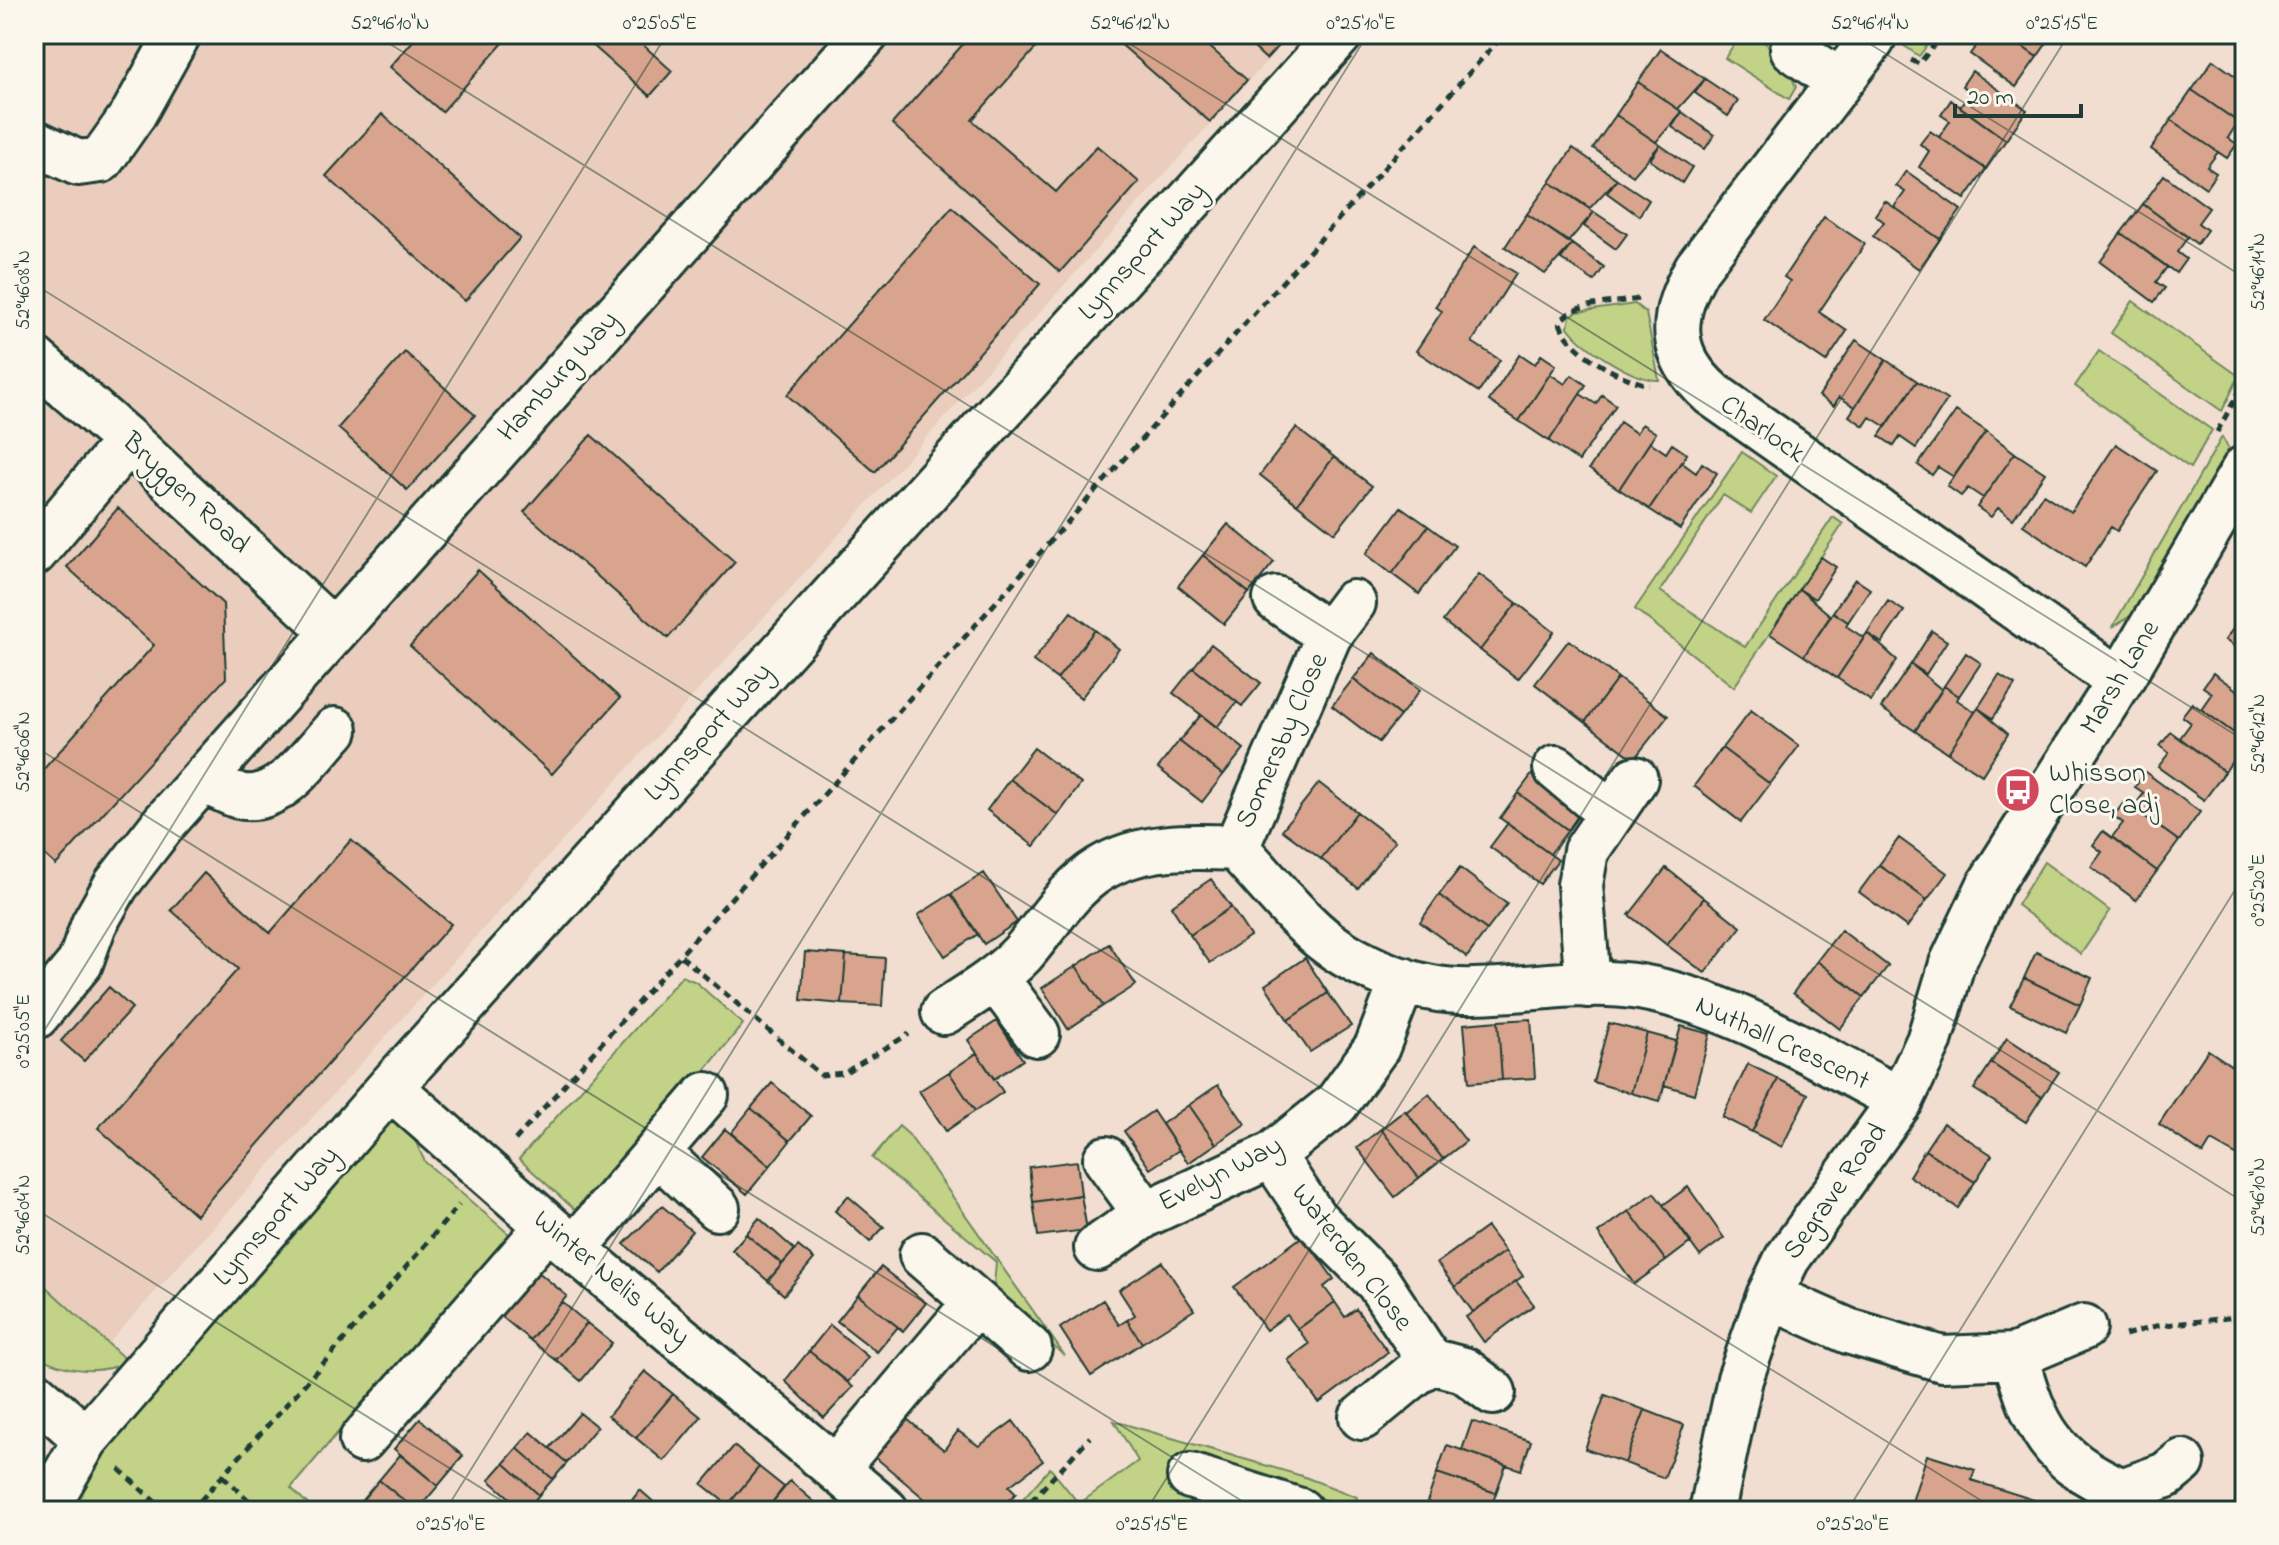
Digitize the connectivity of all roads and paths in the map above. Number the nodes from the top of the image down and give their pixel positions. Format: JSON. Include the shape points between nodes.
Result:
{"nodes":[{"id":1,"x":178,"y":34,"type":"edge"},
{"id":2,"x":866,"y":34,"type":"edge"},
{"id":3,"x":1340,"y":34,"type":"edge"},
{"id":4,"x":1504,"y":34,"type":"edge"},
{"id":5,"x":1872,"y":40,"type":"dead end"},
{"id":6,"x":1793,"y":49,"type":"dead end"},
{"id":7,"x":1839,"y":82,"type":"junction"},
{"id":8,"x":34,"y":142,"type":"edge"},
{"id":9,"x":1686,"y":288,"type":"junction"},
{"id":10,"x":34,"y":359,"type":"edge"},
{"id":11,"x":1712,"y":394,"type":"junction"},
{"id":12,"x":128,"y":441,"type":"junction"},
{"id":13,"x":2245,"y":468,"type":"edge"},
{"id":14,"x":34,"y":553,"type":"edge"},
{"id":15,"x":1276,"y":599,"type":"dead end"},
{"id":16,"x":333,"y":631,"type":"junction"},
{"id":17,"x":2120,"y":681,"type":"junction"},
{"id":18,"x":335,"y":730,"type":"dead end"},
{"id":19,"x":1556,"y":768,"type":"dead end"},
{"id":20,"x":203,"y":780,"type":"junction"},
{"id":21,"x":1236,"y":848,"type":"junction"},
{"id":22,"x":1990,"y":884,"type":"joint"},
{"id":23,"x":681,"y":956,"type":"junction"},
{"id":24,"x":996,"y":979,"type":"junction"},
{"id":25,"x":1403,"y":980,"type":"junction"},
{"id":26,"x":1588,"y":985,"type":"junction"},
{"id":27,"x":944,"y":1012,"type":"joint"},
{"id":28,"x":36,"y":1016,"type":"dead end"},
{"id":29,"x":1037,"y":1034,"type":"dead end"},
{"id":30,"x":390,"y":1087,"type":"junction"},
{"id":31,"x":706,"y":1095,"type":"dead end"},
{"id":32,"x":1901,"y":1100,"type":"junction"},
{"id":33,"x":657,"y":1152,"type":"junction"},
{"id":34,"x":1272,"y":1155,"type":"junction"},
{"id":35,"x":1106,"y":1159,"type":"dead end"},
{"id":36,"x":488,"y":1171,"type":"junction"},
{"id":37,"x":717,"y":1208,"type":"dead end"},
{"id":38,"x":1146,"y":1214,"type":"junction"},
{"id":39,"x":561,"y":1238,"type":"junction"},
{"id":40,"x":1097,"y":1248,"type":"dead end"},
{"id":41,"x":2237,"y":1250,"type":"dead end"},
{"id":42,"x":2245,"y":1253,"type":"edge"},
{"id":43,"x":922,"y":1255,"type":"dead end"},
{"id":44,"x":1769,"y":1296,"type":"junction"},
{"id":45,"x":976,"y":1302,"type":"junction"},
{"id":46,"x":2245,"y":1316,"type":"edge"},
{"id":47,"x":2084,"y":1327,"type":"joint"},
{"id":48,"x":1029,"y":1348,"type":"dead end"},
{"id":49,"x":2015,"y":1356,"type":"junction"},
{"id":50,"x":1430,"y":1361,"type":"junction"},
{"id":51,"x":1493,"y":1392,"type":"dead end"},
{"id":52,"x":34,"y":1393,"type":"edge"},
{"id":53,"x":1362,"y":1417,"type":"dead end"},
{"id":54,"x":1090,"y":1437,"type":"dead end"},
{"id":55,"x":86,"y":1439,"type":"junction"},
{"id":56,"x":362,"y":1440,"type":"dead end"},
{"id":57,"x":2182,"y":1462,"type":"dead end"},
{"id":58,"x":223,"y":1476,"type":"junction"},
{"id":59,"x":1190,"y":1476,"type":"dead end"},
{"id":60,"x":860,"y":1496,"type":"edge"},
{"id":61,"x":1274,"y":1508,"type":"edge"},
{"id":62,"x":44,"y":1511,"type":"edge"},
{"id":63,"x":165,"y":1511,"type":"edge"},
{"id":64,"x":191,"y":1511,"type":"edge"},
{"id":65,"x":260,"y":1511,"type":"edge"},
{"id":66,"x":1022,"y":1511,"type":"edge"},
{"id":67,"x":1712,"y":1511,"type":"edge"}],
"edges":[{"from":1,"to":8,"type":"street","via":[[101,160],[78,163]]},
{"from":2,"to":16,"type":"street","name":"Hamburg Way"},
{"from":3,"to":30,"type":"street","name":"Lynnsport Way"},
{"from":4,"to":23,"type":"path"},
{"from":5,"to":7,"type":"street","name":"Charlock"},
{"from":6,"to":7,"type":"street"},
{"from":7,"to":9,"type":"street","name":"Charlock"},
{"from":9,"to":11,"type":"street","name":"Charlock","via":[[1679,305],[1678,340],[1694,378]]},
{"from":9,"to":11,"type":"path","via":[[1575,308],[1560,323],[1569,340],[1603,365],[1644,384]]},
{"from":10,"to":12,"type":"street","name":"Bryggen Road"},
{"from":11,"to":17,"type":"street","name":"Charlock"},
{"from":12,"to":14,"type":"street"},
{"from":12,"to":16,"type":"street","name":"Bryggen Road"},
{"from":13,"to":17,"type":"street","name":"Marsh Lane"},
{"from":15,"to":21,"type":"street","name":"Somersby Close","via":[[1341,619]]},
{"from":16,"to":20,"type":"street","name":"Hamburg Way"},
{"from":17,"to":22,"type":"street","name":"Marsh Lane"},
{"from":18,"to":20,"type":"street","via":[[289,780],[258,796],[240,796]]},
{"from":19,"to":26,"type":"street","via":[[1622,796],[1586,851],[1580,885]]},
{"from":20,"to":28,"type":"street","name":"Hamburg Way","via":[[116,885],[80,963]]},
{"from":21,"to":24,"type":"street","via":[[1181,845],[1102,868],[1082,883]]},
{"from":21,"to":25,"type":"street","name":"Nuthall Crescent","via":[[1307,926],[1350,957]]},
{"from":22,"to":32,"type":"street","name":"Segrave Road","via":[[1952,964],[1929,1041]]},
{"from":23,"to":27,"type":"path","via":[[821,1075],[844,1073]]},
{"from":23,"to":36,"type":"path"},
{"from":24,"to":27,"type":"street"},
{"from":24,"to":29,"type":"street"},
{"from":25,"to":26,"type":"street","name":"Nuthall Crescent","via":[[1456,991]]},
{"from":25,"to":34,"type":"street","name":"Evelyn Way","via":[[1377,1047],[1336,1104]]},
{"from":26,"to":32,"type":"street","name":"Nuthall Crescent","via":[[1638,987],[1685,998],[1751,1024]]},
{"from":30,"to":36,"type":"street","name":"Winter Nelis Way"},
{"from":30,"to":55,"type":"street","name":"Lynnsport Way"},
{"from":31,"to":33,"type":"street"},
{"from":32,"to":44,"type":"street","name":"Segrave Road","via":[[1787,1259]]},
{"from":33,"to":37,"type":"street"},
{"from":33,"to":39,"type":"street"},
{"from":34,"to":38,"type":"street","name":"Evelyn Way"},
{"from":34,"to":50,"type":"street","name":"Waterden Close","via":[[1314,1218],[1378,1282]]},
{"from":35,"to":38,"type":"street","name":"Evelyn Way"},
{"from":36,"to":39,"type":"street","name":"Winter Nelis Way"},
{"from":36,"to":58,"type":"path"},
{"from":38,"to":40,"type":"street","name":"Evelyn Way"},
{"from":39,"to":56,"type":"street"},
{"from":39,"to":60,"type":"street","name":"Winter Nelis Way"},
{"from":41,"to":42,"type":"path"},
{"from":43,"to":45,"type":"street"},
{"from":44,"to":49,"type":"street","via":[[1848,1331],[1942,1359]]},
{"from":44,"to":67,"type":"street","name":"Segrave Road","via":[[1740,1379]]},
{"from":45,"to":48,"type":"street"},
{"from":45,"to":60,"type":"street","name":"Winter Nelis Way"},
{"from":46,"to":47,"type":"path","via":[[2156,1326],[2108,1340]]},
{"from":47,"to":49,"type":"street"},
{"from":49,"to":57,"type":"street","via":[[2032,1414],[2056,1449],[2087,1475],[2122,1491],[2166,1475]]},
{"from":50,"to":51,"type":"street","name":"Waterden Close","via":[[1464,1370]]},
{"from":50,"to":53,"type":"street","name":"Waterden Close"},
{"from":52,"to":55,"type":"street"},
{"from":54,"to":66,"type":"path"},
{"from":55,"to":62,"type":"street","name":"Lynnsport Way"},
{"from":55,"to":63,"type":"path"},
{"from":58,"to":64,"type":"path"},
{"from":58,"to":65,"type":"path"},
{"from":59,"to":61,"type":"street"}]}
